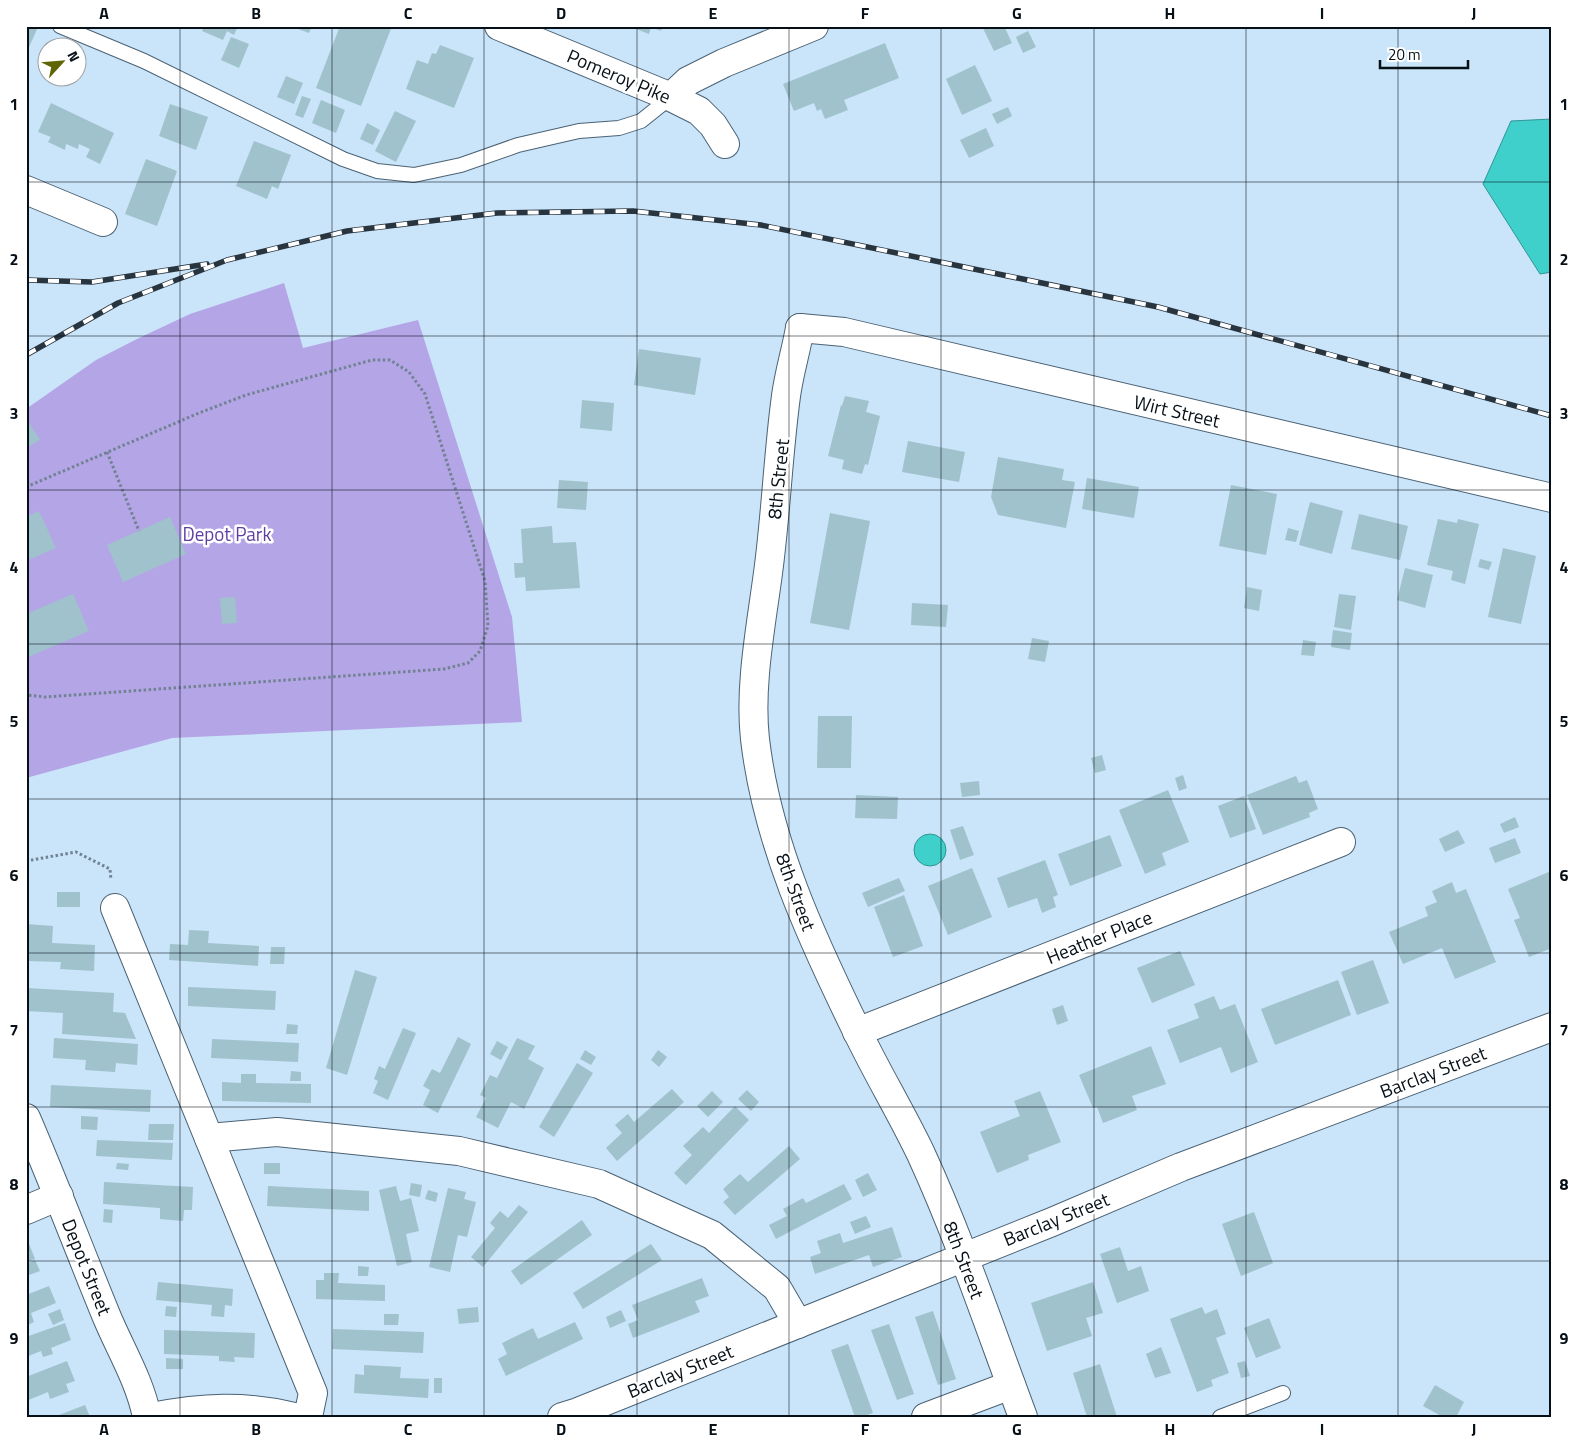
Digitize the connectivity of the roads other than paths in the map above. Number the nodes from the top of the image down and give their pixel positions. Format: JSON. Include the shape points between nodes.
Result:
{"nodes":[{"id":1,"x":60,"y":26,"type":"edge"},
{"id":2,"x":499,"y":26,"type":"edge"},
{"id":3,"x":814,"y":26,"type":"edge"},
{"id":4,"x":671,"y":98,"type":"junction"},
{"id":5,"x":725,"y":144,"type":"dead end"},
{"id":6,"x":26,"y":190,"type":"edge"},
{"id":7,"x":104,"y":222,"type":"dead end"},
{"id":8,"x":794,"y":322,"type":"joint"},
{"id":9,"x":1552,"y":498,"type":"edge"},
{"id":10,"x":1341,"y":842,"type":"dead end"},
{"id":11,"x":114,"y":908,"type":"road end"},
{"id":12,"x":1552,"y":1027,"type":"edge"},
{"id":13,"x":857,"y":1032,"type":"junction"},
{"id":14,"x":26,"y":1118,"type":"edge"},
{"id":15,"x":209,"y":1138,"type":"junction"},
{"id":16,"x":60,"y":1196,"type":"junction"},
{"id":17,"x":26,"y":1210,"type":"edge"},
{"id":18,"x":964,"y":1257,"type":"junction"},
{"id":19,"x":798,"y":1324,"type":"junction"},
{"id":20,"x":1011,"y":1385,"type":"junction"},
{"id":21,"x":1284,"y":1393,"type":"dead end"},
{"id":22,"x":147,"y":1417,"type":"edge"},
{"id":23,"x":152,"y":1417,"type":"edge"},
{"id":24,"x":295,"y":1417,"type":"edge"},
{"id":25,"x":308,"y":1417,"type":"edge"},
{"id":26,"x":562,"y":1417,"type":"edge"},
{"id":27,"x":926,"y":1417,"type":"edge"},
{"id":28,"x":1023,"y":1417,"type":"edge"},
{"id":29,"x":1220,"y":1417,"type":"edge"}],
"edges":[{"from":1,"to":4,"type":"lane","via":[[144,61],[343,159],[377,171],[414,175],[579,131],[619,128],[641,121]]},
{"from":2,"to":4,"type":"street","name":"Pomeroy Pike"},
{"from":3,"to":4,"type":"street","via":[[688,81]]},
{"from":4,"to":5,"type":"street","name":"Pomeroy Pike","via":[[699,111]]},
{"from":6,"to":7,"type":"street"},
{"from":8,"to":9,"type":"street","name":"Wirt Street"},
{"from":8,"to":13,"type":"street","name":"8th Street","via":[[759,634],[754,737],[766,804],[787,871],[806,921]]},
{"from":10,"to":13,"type":"street","name":"Heather Place"},
{"from":11,"to":15,"type":"street"},
{"from":12,"to":18,"type":"street","name":"Barclay Street","via":[[1208,1157]]},
{"from":13,"to":18,"type":"street","name":"8th Street","via":[[920,1152]]},
{"from":14,"to":16,"type":"street","name":"Depot Street"},
{"from":15,"to":19,"type":"street","via":[[277,1132],[459,1151],[598,1184],[712,1235],[777,1288]]},
{"from":15,"to":25,"type":"street","via":[[313,1393]]},
{"from":16,"to":17,"type":"street"},
{"from":16,"to":22,"type":"street","name":"Depot Street","via":[[143,1399]]},
{"from":18,"to":19,"type":"street","name":"Barclay Street"},
{"from":18,"to":20,"type":"street","name":"8th Street"},
{"from":19,"to":26,"type":"street","name":"Barclay Street"},
{"from":20,"to":27,"type":"street"},
{"from":20,"to":28,"type":"street","name":"8th Street"},
{"from":21,"to":29,"type":"lane"},
{"from":23,"to":24,"type":"street","via":[[185,1410],[221,1408],[276,1412]]}]}
